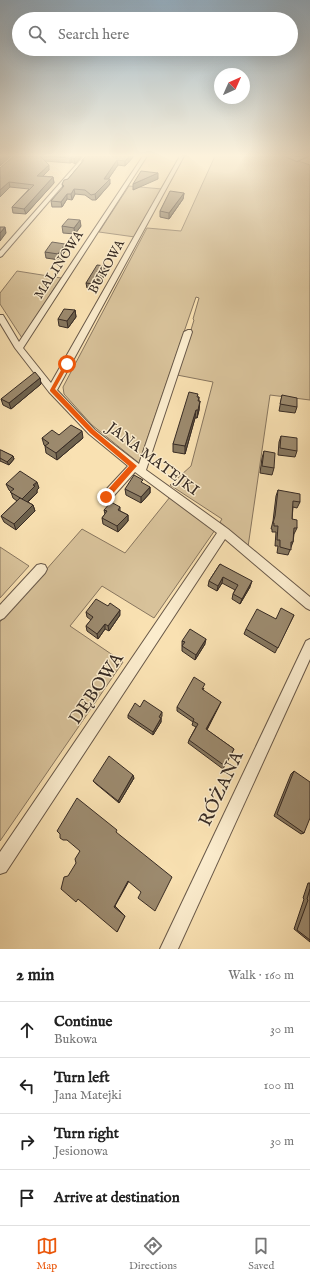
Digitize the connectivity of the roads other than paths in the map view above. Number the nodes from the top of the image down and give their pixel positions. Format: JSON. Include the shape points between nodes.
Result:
{"nodes":[{"id":1,"x":48,"y":200,"type":"edge"},
{"id":2,"x":117,"y":200,"type":"edge"},
{"id":3,"x":157,"y":200,"type":"edge"},
{"id":4,"x":0,"y":255,"type":"edge"},
{"id":5,"x":0,"y":317,"type":"edge"},
{"id":6,"x":188,"y":332,"type":"dead end"},
{"id":7,"x":19,"y":348,"type":"junction"},
{"id":8,"x":52,"y":390,"type":"junction"},
{"id":9,"x":137,"y":468,"type":"junction"},
{"id":10,"x":106,"y":497,"type":"dead end"},
{"id":11,"x":224,"y":532,"type":"junction"},
{"id":12,"x":41,"y":569,"type":"dead end"},
{"id":13,"x":310,"y":604,"type":"edge"},
{"id":14,"x":0,"y":614,"type":"edge"},
{"id":15,"x":310,"y":645,"type":"edge"},
{"id":16,"x":0,"y":866,"type":"edge"},
{"id":17,"x":169,"y":949,"type":"edge"}],
"edges":[{"from":1,"to":4,"type":"street"},
{"from":2,"to":7,"type":"street","name":"MALINOWA"},
{"from":3,"to":8,"type":"street","name":"BUKOWA"},
{"from":5,"to":7,"type":"street","name":"JANA MATEJKI"},
{"from":6,"to":9,"type":"street"},
{"from":7,"to":8,"type":"street","name":"JANA MATEJKI"},
{"from":8,"to":9,"type":"street","name":"JANA MATEJKI","via":[[92,432]]},
{"from":9,"to":10,"type":"street"},
{"from":9,"to":11,"type":"street","name":"JANA MATEJKI"},
{"from":11,"to":13,"type":"street","name":"JANA MATEJKI"},
{"from":11,"to":16,"type":"street","name":"DĘBOWA"},
{"from":12,"to":14,"type":"street"},
{"from":15,"to":17,"type":"street","name":"RÓŻANA"}]}
